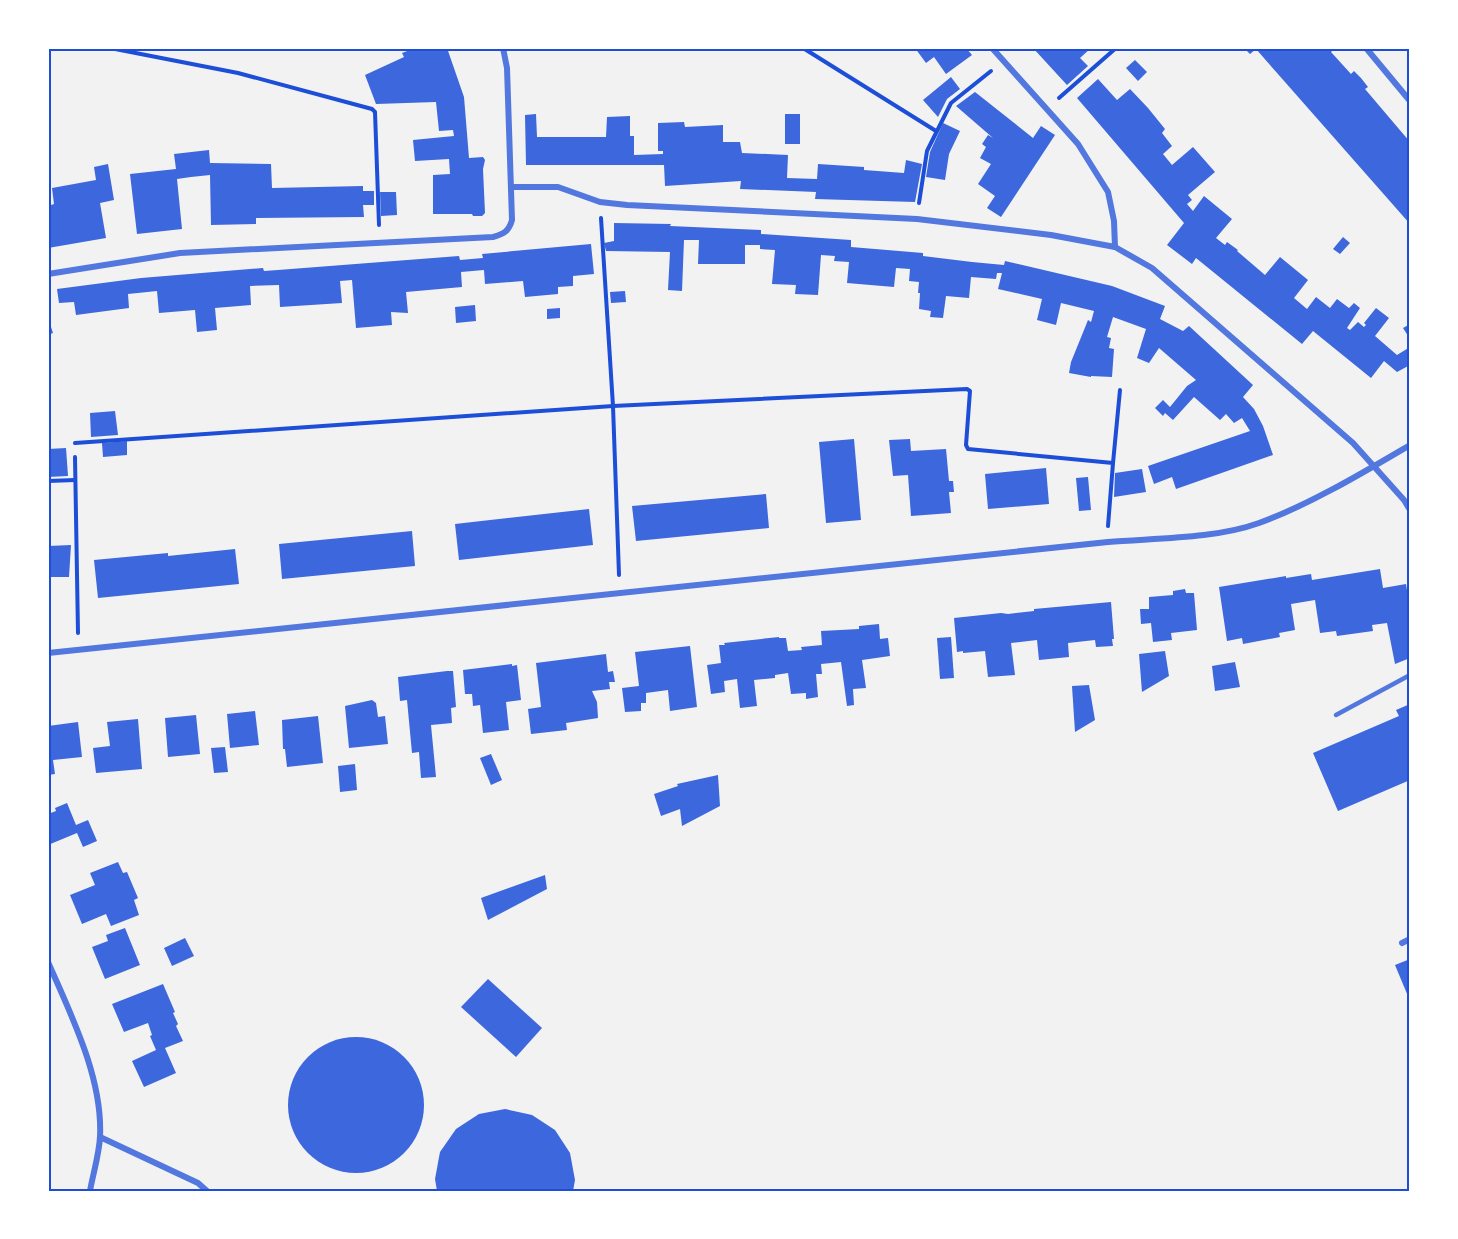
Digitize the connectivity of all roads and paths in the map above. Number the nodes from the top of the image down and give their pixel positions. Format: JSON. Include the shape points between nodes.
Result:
{"nodes":[{"id":1,"x":110,"y":48,"type":"edge"},
{"id":2,"x":503,"y":48,"type":"edge"},
{"id":3,"x":803,"y":48,"type":"edge"},
{"id":4,"x":992,"y":48,"type":"edge"},
{"id":5,"x":1116,"y":48,"type":"edge"},
{"id":6,"x":1366,"y":48,"type":"edge"},
{"id":7,"x":1003,"y":62,"type":"junction"},
{"id":8,"x":1410,"y":100,"type":"edge"},
{"id":9,"x":1047,"y":108,"type":"junction"},
{"id":10,"x":936,"y":131,"type":"junction"},
{"id":11,"x":512,"y":187,"type":"junction"},
{"id":12,"x":600,"y":201,"type":"junction"},
{"id":13,"x":917,"y":219,"type":"junction"},
{"id":14,"x":380,"y":242,"type":"junction"},
{"id":15,"x":1115,"y":247,"type":"junction"},
{"id":16,"x":48,"y":274,"type":"edge"},
{"id":17,"x":1120,"y":390,"type":"dead end"},
{"id":18,"x":613,"y":406,"type":"junction"},
{"id":19,"x":75,"y":442,"type":"dead end"},
{"id":20,"x":1410,"y":445,"type":"edge"},
{"id":21,"x":75,"y":457,"type":"dead end"},
{"id":22,"x":1113,"y":463,"type":"junction"},
{"id":23,"x":1375,"y":465,"type":"junction"},
{"id":24,"x":75,"y":480,"type":"junction"},
{"id":25,"x":48,"y":481,"type":"edge"},
{"id":26,"x":1410,"y":510,"type":"edge"},
{"id":27,"x":1108,"y":542,"type":"junction"},
{"id":28,"x":620,"y":594,"type":"junction"},
{"id":29,"x":78,"y":649,"type":"junction"},
{"id":30,"x":48,"y":653,"type":"edge"},
{"id":31,"x":1410,"y":675,"type":"edge"},
{"id":32,"x":1336,"y":715,"type":"dead end"},
{"id":33,"x":1410,"y":939,"type":"edge"},
{"id":34,"x":1402,"y":943,"type":"dead end"},
{"id":35,"x":48,"y":962,"type":"edge"},
{"id":36,"x":100,"y":1137,"type":"junction"},
{"id":37,"x":90,"y":1191,"type":"edge"},
{"id":38,"x":207,"y":1191,"type":"edge"}],
"edges":[{"from":1,"to":14,"type":"path","via":[[238,73],[372,109]]},
{"from":2,"to":11,"type":"street"},
{"from":3,"to":10,"type":"path"},
{"from":4,"to":7,"type":"street"},
{"from":5,"to":9,"type":"path"},
{"from":6,"to":8,"type":"street"},
{"from":7,"to":9,"type":"street"},
{"from":7,"to":10,"type":"path","via":[[951,103]]},
{"from":9,"to":15,"type":"street","via":[[1078,144],[1108,192]]},
{"from":10,"to":13,"type":"path","via":[[927,151]]},
{"from":11,"to":12,"type":"street","via":[[558,187]]},
{"from":11,"to":14,"type":"street","via":[[512,220],[510,229],[502,235]]},
{"from":12,"to":13,"type":"street"},
{"from":12,"to":18,"type":"path"},
{"from":13,"to":15,"type":"street"},
{"from":14,"to":16,"type":"street","via":[[180,253]]},
{"from":15,"to":23,"type":"street","via":[[1152,268]]},
{"from":17,"to":22,"type":"path"},
{"from":18,"to":19,"type":"path"},
{"from":18,"to":22,"type":"path","via":[[967,389],[968,449]]},
{"from":18,"to":28,"type":"path"},
{"from":20,"to":23,"type":"street"},
{"from":21,"to":24,"type":"path"},
{"from":22,"to":27,"type":"path"},
{"from":23,"to":26,"type":"street"},
{"from":23,"to":27,"type":"street","via":[[1258,524],[1209,534]]},
{"from":24,"to":25,"type":"path"},
{"from":24,"to":29,"type":"path"},
{"from":27,"to":28,"type":"street"},
{"from":28,"to":29,"type":"street"},
{"from":29,"to":30,"type":"street"},
{"from":31,"to":32,"type":"lane"},
{"from":33,"to":34,"type":"street"},
{"from":35,"to":36,"type":"street","via":[[96,1087]]},
{"from":36,"to":37,"type":"street"},
{"from":36,"to":38,"type":"street"}]}
